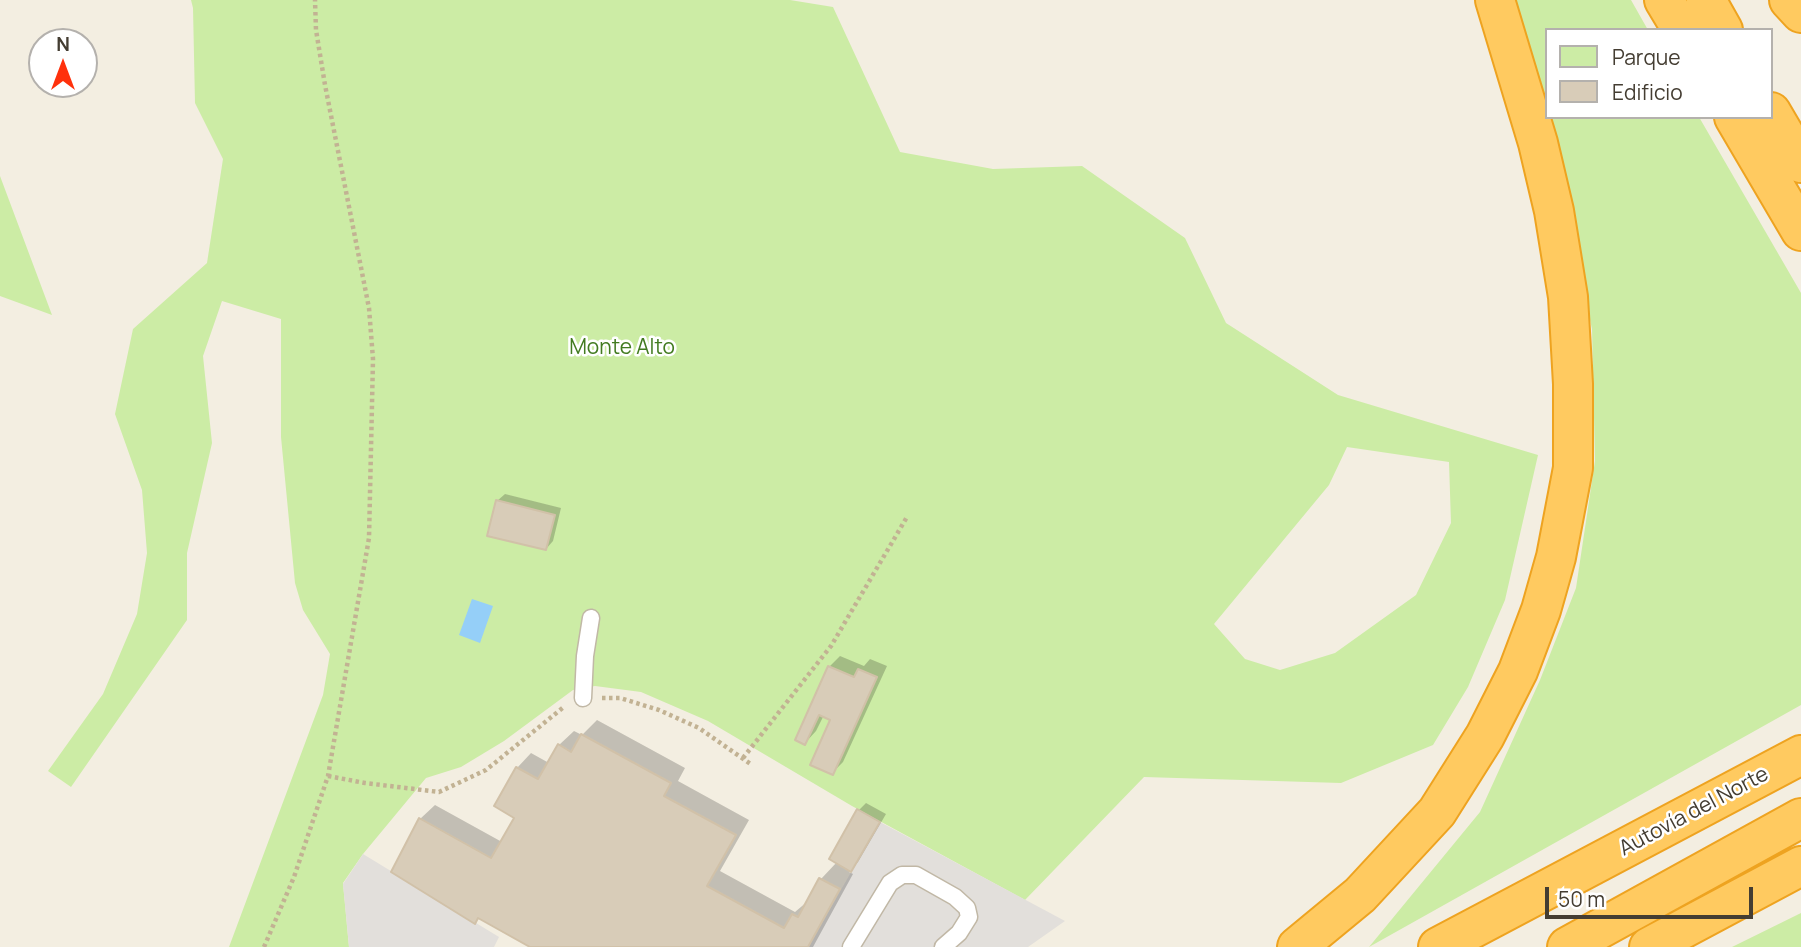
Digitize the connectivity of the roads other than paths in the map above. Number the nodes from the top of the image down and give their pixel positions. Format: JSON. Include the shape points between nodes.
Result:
{"nodes":[{"id":1,"x":1495,"y":0,"type":"edge"},
{"id":2,"x":1664,"y":0,"type":"edge"},
{"id":3,"x":1706,"y":0,"type":"edge"},
{"id":4,"x":1789,"y":0,"type":"edge"},
{"id":5,"x":1801,"y":13,"type":"edge"},
{"id":6,"x":1681,"y":28,"type":"edge"},
{"id":7,"x":1722,"y":28,"type":"edge"},
{"id":8,"x":1773,"y":115,"type":"edge"},
{"id":9,"x":1735,"y":119,"type":"edge"},
{"id":10,"x":1801,"y":163,"type":"edge"},
{"id":11,"x":1801,"y":231,"type":"edge"},
{"id":12,"x":591,"y":618,"type":"dead end"},
{"id":13,"x":583,"y":698,"type":"road end"},
{"id":14,"x":1801,"y":755,"type":"edge"},
{"id":15,"x":1801,"y":818,"type":"edge"},
{"id":16,"x":1801,"y":866,"type":"edge"},
{"id":17,"x":851,"y":947,"type":"edge"},
{"id":18,"x":943,"y":947,"type":"edge"},
{"id":19,"x":1297,"y":947,"type":"edge"},
{"id":20,"x":1438,"y":947,"type":"edge"},
{"id":21,"x":1567,"y":947,"type":"edge"},
{"id":22,"x":1649,"y":947,"type":"edge"}],
"edges":[{"from":1,"to":19,"type":"highway","via":[[1538,143],[1568,297],[1573,468],[1556,557],[1518,671],[1485,736],[1437,812],[1360,895]]},
{"from":2,"to":6,"type":"highway"},
{"from":3,"to":7,"type":"highway"},
{"from":4,"to":5,"type":"highway"},
{"from":8,"to":10,"type":"highway"},
{"from":9,"to":11,"type":"highway"},
{"from":12,"to":13,"type":"lane"},
{"from":14,"to":20,"type":"highway","name":"Autovía del Norte"},
{"from":15,"to":21,"type":"highway"},
{"from":16,"to":22,"type":"highway"},
{"from":17,"to":18,"type":"lane","via":[[890,883],[902,875],[916,875],[967,908],[969,917],[960,933]]}]}
